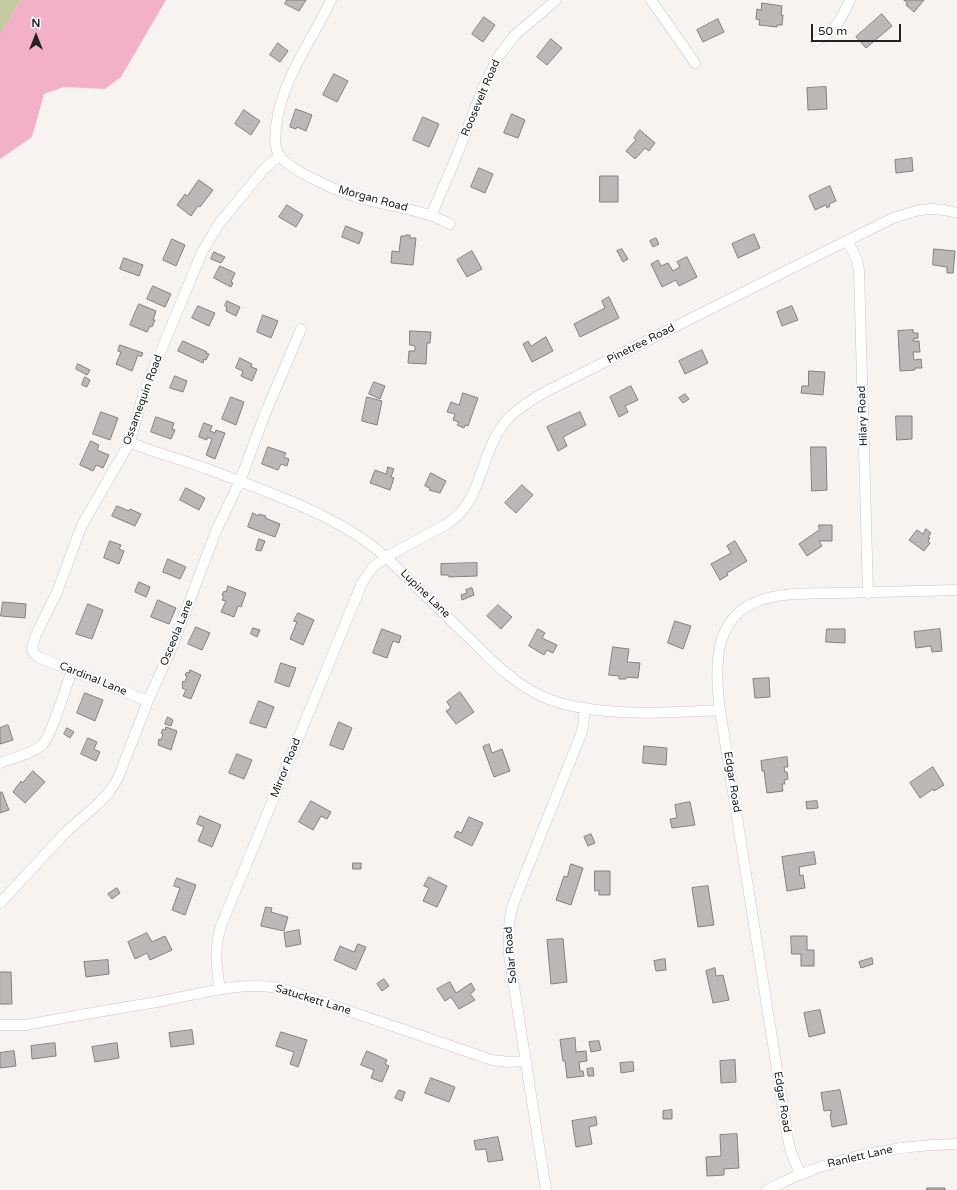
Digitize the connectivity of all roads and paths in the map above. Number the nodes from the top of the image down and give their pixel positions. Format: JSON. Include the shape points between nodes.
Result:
{"nodes":[{"id":1,"x":331,"y":0,"type":"edge"},
{"id":2,"x":556,"y":0,"type":"edge"},
{"id":3,"x":651,"y":0,"type":"edge"},
{"id":4,"x":850,"y":0,"type":"edge"},
{"id":5,"x":816,"y":41,"type":"dead end"},
{"id":6,"x":696,"y":63,"type":"dead end"},
{"id":7,"x":280,"y":157,"type":"junction"},
{"id":8,"x":957,"y":213,"type":"edge"},
{"id":9,"x":431,"y":216,"type":"junction"},
{"id":10,"x":450,"y":224,"type":"dead end"},
{"id":11,"x":848,"y":241,"type":"junction"},
{"id":12,"x":301,"y":329,"type":"dead end"},
{"id":13,"x":130,"y":442,"type":"junction"},
{"id":14,"x":240,"y":481,"type":"junction"},
{"id":15,"x":386,"y":557,"type":"junction"},
{"id":16,"x":957,"y":590,"type":"edge"},
{"id":17,"x":868,"y":593,"type":"junction"},
{"id":18,"x":38,"y":657,"type":"joint"},
{"id":19,"x":72,"y":670,"type":"junction"},
{"id":20,"x":148,"y":701,"type":"junction"},
{"id":21,"x":585,"y":708,"type":"junction"},
{"id":22,"x":720,"y":710,"type":"junction"},
{"id":23,"x":0,"y":763,"type":"edge"},
{"id":24,"x":0,"y":902,"type":"edge"},
{"id":25,"x":220,"y":989,"type":"junction"},
{"id":26,"x":0,"y":1025,"type":"edge"},
{"id":27,"x":525,"y":1061,"type":"junction"},
{"id":28,"x":957,"y":1144,"type":"edge"},
{"id":29,"x":800,"y":1174,"type":"junction"},
{"id":30,"x":546,"y":1190,"type":"edge"},
{"id":31,"x":767,"y":1190,"type":"edge"}],
"edges":[{"from":1,"to":7,"type":"street","via":[[295,66],[282,97],[275,136]]},
{"from":2,"to":9,"type":"street","name":"Roosevelt Road","via":[[515,35],[498,57]]},
{"from":3,"to":6,"type":"street"},
{"from":4,"to":5,"type":"street","via":[[838,25]]},
{"from":7,"to":9,"type":"street","name":"Morgan Road","via":[[313,179],[346,194]]},
{"from":7,"to":13,"type":"street","name":"Ossamequin Road","via":[[265,168],[207,242],[144,392]]},
{"from":8,"to":11,"type":"street","name":"Pinetree Road","via":[[932,209],[906,214]]},
{"from":9,"to":10,"type":"street","name":"Morgan Road"},
{"from":11,"to":15,"type":"street","name":"Pinetree Road","via":[[545,392],[514,412],[494,440],[465,509],[447,524]]},
{"from":11,"to":17,"type":"street","name":"Hilary Road","via":[[859,270]]},
{"from":12,"to":14,"type":"street","name":"Osceola Lane"},
{"from":13,"to":14,"type":"street","name":"Lupine Lane"},
{"from":13,"to":18,"type":"street","name":"Ossamequin Road","via":[[82,525],[57,592],[35,637],[32,650]]},
{"from":14,"to":15,"type":"street","name":"Lupine Lane","via":[[342,525]]},
{"from":14,"to":20,"type":"street","name":"Osceola Lane","via":[[216,531],[174,642]]},
{"from":15,"to":21,"type":"street","name":"Lupine Lane","via":[[512,678],[540,696]]},
{"from":15,"to":25,"type":"street","name":"Mirror Road","via":[[373,567],[362,583],[221,926],[216,952]]},
{"from":16,"to":17,"type":"street","name":"Edgar Road"},
{"from":17,"to":22,"type":"street","name":"Edgar Road","via":[[784,595],[756,602],[744,609],[733,618],[720,642],[716,671]]},
{"from":18,"to":19,"type":"street","name":"Cardinal Lane"},
{"from":19,"to":20,"type":"street","name":"Cardinal Lane"},
{"from":19,"to":23,"type":"street","via":[[44,744]]},
{"from":20,"to":24,"type":"street","name":"Osceola Lane","via":[[118,778],[110,791],[66,832]]},
{"from":21,"to":22,"type":"street","name":"Lupine Lane","via":[[654,713]]},
{"from":21,"to":27,"type":"street","name":"Solar Road","via":[[580,737],[510,910],[509,955]]},
{"from":22,"to":29,"type":"street","name":"Edgar Road","via":[[788,1139]]},
{"from":25,"to":26,"type":"street","name":"Satuckett Lane","via":[[25,1025]]},
{"from":25,"to":27,"type":"street","name":"Satuckett Lane","via":[[251,986],[278,988],[492,1060]]},
{"from":27,"to":30,"type":"street","name":"Solar Road"},
{"from":28,"to":29,"type":"street","name":"Ranlett Lane","via":[[878,1152]]},
{"from":29,"to":31,"type":"street","name":"Ranlett Lane"}]}
